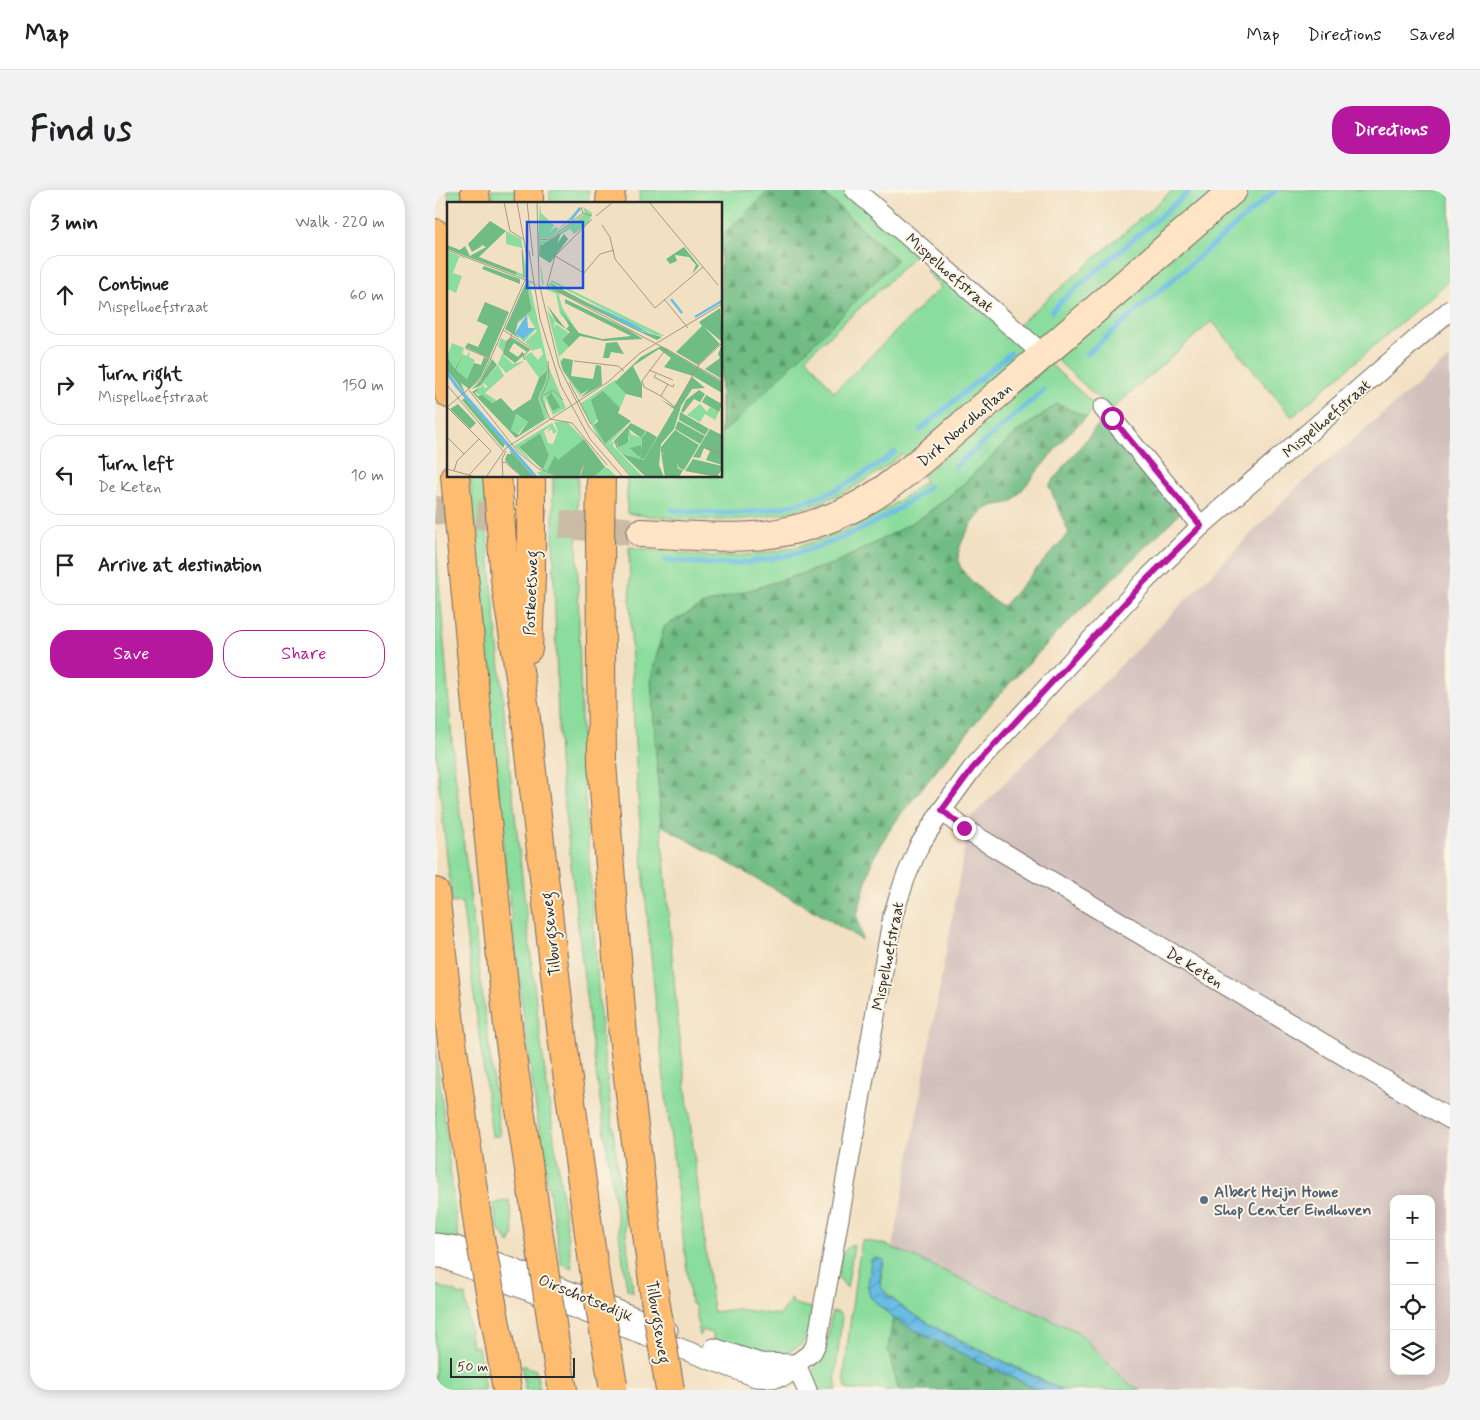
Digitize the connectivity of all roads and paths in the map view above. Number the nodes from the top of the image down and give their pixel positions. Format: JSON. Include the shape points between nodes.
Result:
{"nodes":[{"id":1,"x":855,"y":190,"type":"edge"},
{"id":2,"x":1233,"y":190,"type":"edge"},
{"id":3,"x":435,"y":232,"type":"edge"},
{"id":4,"x":1450,"y":310,"type":"edge"},
{"id":5,"x":1044,"y":354,"type":"junction"},
{"id":6,"x":447,"y":371,"type":"edge"},
{"id":7,"x":1103,"y":408,"type":"dead end"},
{"id":8,"x":455,"y":478,"type":"edge"},
{"id":9,"x":497,"y":478,"type":"edge"},
{"id":10,"x":531,"y":478,"type":"edge"},
{"id":11,"x":601,"y":478,"type":"edge"},
{"id":12,"x":1201,"y":526,"type":"junction"},
{"id":13,"x":641,"y":533,"type":"tunnel mouth"},
{"id":14,"x":525,"y":710,"type":"junction"},
{"id":15,"x":942,"y":810,"type":"junction"},
{"id":16,"x":435,"y":892,"type":"edge"},
{"id":17,"x":1450,"y":1119,"type":"edge"},
{"id":18,"x":435,"y":1243,"type":"edge"},
{"id":19,"x":435,"y":1258,"type":"edge"},
{"id":20,"x":796,"y":1364,"type":"junction"},
{"id":21,"x":560,"y":1377,"type":"edge"},
{"id":22,"x":613,"y":1388,"type":"edge"},
{"id":23,"x":507,"y":1390,"type":"edge"},
{"id":24,"x":670,"y":1390,"type":"edge"},
{"id":25,"x":807,"y":1390,"type":"edge"}],
"edges":[{"from":1,"to":5,"type":"street","name":"Mispelhoefstraat"},
{"from":2,"to":5,"type":"street","name":"Dirk Noordhoflaan"},
{"from":3,"to":6,"type":"highway"},
{"from":4,"to":12,"type":"street","name":"Mispelhoefstraat"},
{"from":5,"to":13,"type":"street","name":"Dirk Noordhoflaan","via":[[924,458],[856,506],[809,526],[771,534],[727,537]]},
{"from":7,"to":12,"type":"street"},
{"from":8,"to":21,"type":"highway","bridge":true,"via":[[509,1036]]},
{"from":9,"to":14,"type":"highway","name":"Tilburgseweg","via":[[505,579]]},
{"from":10,"to":14,"type":"highway","name":"Postkoetsweg","via":[[531,577]]},
{"from":11,"to":24,"type":"highway","name":"Tilburgseweg","bridge":true,"via":[[602,763],[623,1036],[655,1299]]},
{"from":12,"to":15,"type":"street","name":"Mispelhoefstraat","via":[[1145,581],[972,769]]},
{"from":14,"to":22,"type":"highway","name":"Tilburgseweg","bridge":true,"via":[[562,1036]]},
{"from":15,"to":17,"type":"street","name":"De Keten","via":[[964,828]]},
{"from":15,"to":20,"type":"street","name":"Mispelhoefstraat","via":[[919,846],[893,915],[817,1342],[812,1352]]},
{"from":16,"to":23,"type":"highway","bridge":true,"via":[[479,1232]]},
{"from":18,"to":20,"type":"street","name":"Oirschotsedijk","via":[[456,1246],[717,1349],[761,1363]]},
{"from":19,"to":20,"type":"street","name":"Oirschotsedijk","via":[[443,1258],[756,1377],[785,1376]]},
{"from":20,"to":25,"type":"street"}]}
